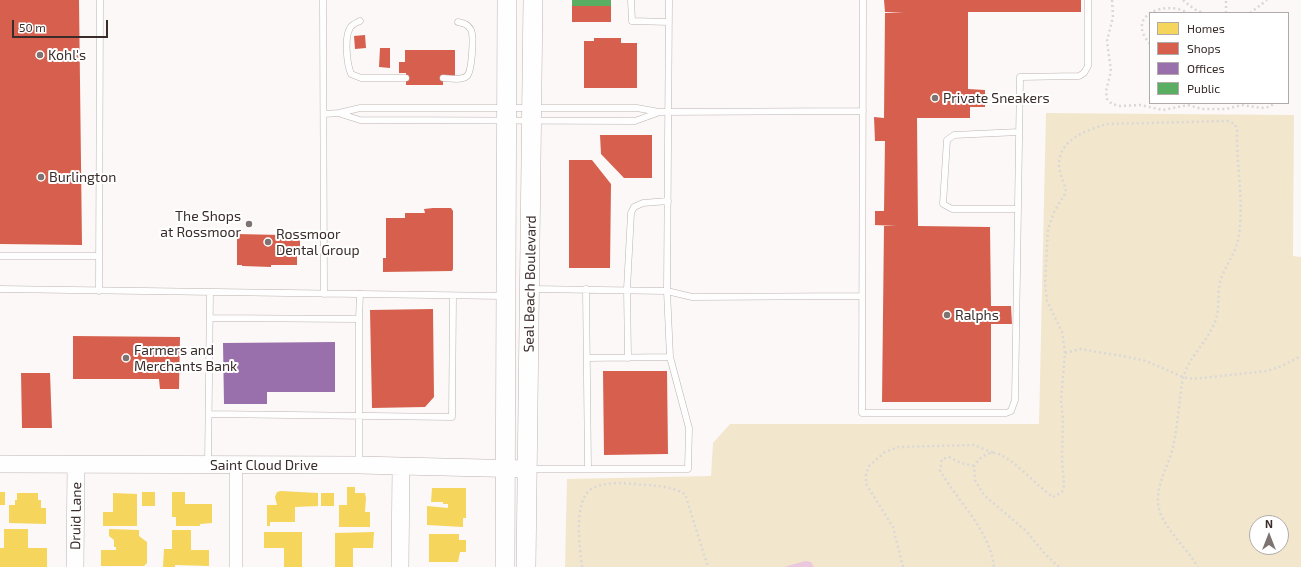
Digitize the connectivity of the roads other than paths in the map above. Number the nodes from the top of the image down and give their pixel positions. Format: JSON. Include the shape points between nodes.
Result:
{"nodes":[{"id":1,"x":100,"y":0,"type":"edge"},
{"id":2,"x":323,"y":0,"type":"edge"},
{"id":3,"x":507,"y":0,"type":"edge"},
{"id":4,"x":533,"y":0,"type":"edge"},
{"id":5,"x":631,"y":0,"type":"edge"},
{"id":6,"x":669,"y":0,"type":"edge"},
{"id":7,"x":863,"y":0,"type":"edge"},
{"id":8,"x":1088,"y":0,"type":"edge"},
{"id":9,"x":360,"y":21,"type":"dead end"},
{"id":10,"x":458,"y":22,"type":"dead end"},
{"id":11,"x":668,"y":22,"type":"junction"},
{"id":12,"x":406,"y":78,"type":"dead end"},
{"id":13,"x":443,"y":78,"type":"dead end"},
{"id":14,"x":863,"y":111,"type":"junction"},
{"id":15,"x":659,"y":112,"type":"junction"},
{"id":16,"x":667,"y":112,"type":"junction"},
{"id":17,"x":339,"y":113,"type":"junction"},
{"id":18,"x":507,"y":113,"type":"junction"},
{"id":19,"x":532,"y":113,"type":"junction"},
{"id":20,"x":324,"y":114,"type":"junction"},
{"id":21,"x":1019,"y":132,"type":"junction"},
{"id":22,"x":668,"y":201,"type":"junction"},
{"id":23,"x":1018,"y":209,"type":"junction"},
{"id":24,"x":0,"y":256,"type":"edge"},
{"id":25,"x":99,"y":256,"type":"junction"},
{"id":26,"x":530,"y":289,"type":"junction"},
{"id":27,"x":586,"y":289,"type":"junction"},
{"id":28,"x":628,"y":289,"type":"junction"},
{"id":29,"x":0,"y":290,"type":"edge"},
{"id":30,"x":667,"y":290,"type":"junction"},
{"id":31,"x":99,"y":291,"type":"junction"},
{"id":32,"x":210,"y":292,"type":"junction"},
{"id":33,"x":324,"y":294,"type":"junction"},
{"id":34,"x":360,"y":294,"type":"junction"},
{"id":35,"x":453,"y":296,"type":"junction"},
{"id":36,"x":507,"y":296,"type":"junction"},
{"id":37,"x":862,"y":296,"type":"junction"},
{"id":38,"x":210,"y":318,"type":"junction"},
{"id":39,"x":359,"y":319,"type":"junction"},
{"id":40,"x":670,"y":357,"type":"junction"},
{"id":41,"x":587,"y":358,"type":"junction"},
{"id":42,"x":628,"y":358,"type":"junction"},
{"id":43,"x":209,"y":414,"type":"junction"},
{"id":44,"x":360,"y":417,"type":"junction"},
{"id":45,"x":0,"y":464,"type":"edge"},
{"id":46,"x":76,"y":465,"type":"junction"},
{"id":47,"x":208,"y":465,"type":"junction"},
{"id":48,"x":236,"y":465,"type":"junction"},
{"id":49,"x":359,"y":465,"type":"junction"},
{"id":50,"x":401,"y":466,"type":"junction"},
{"id":51,"x":506,"y":468,"type":"junction"},
{"id":52,"x":528,"y":469,"type":"junction"},
{"id":53,"x":588,"y":469,"type":"junction"},
{"id":54,"x":75,"y":567,"type":"edge"},
{"id":55,"x":236,"y":567,"type":"edge"},
{"id":56,"x":400,"y":567,"type":"edge"},
{"id":57,"x":505,"y":567,"type":"edge"},
{"id":58,"x":526,"y":567,"type":"edge"}],
"edges":[{"from":1,"to":25,"type":"lane"},
{"from":2,"to":20,"type":"lane"},
{"from":3,"to":18,"type":"main road","name":"Seal Beach Boulevard"},
{"from":4,"to":19,"type":"main road","name":"Seal Beach Boulevard"},
{"from":5,"to":11,"type":"lane","via":[[632,21]]},
{"from":6,"to":11,"type":"lane"},
{"from":7,"to":14,"type":"lane"},
{"from":8,"to":21,"type":"lane","via":[[1088,66],[1079,76],[1020,77]]},
{"from":9,"to":12,"type":"lane","via":[[350,26],[347,33],[347,66],[350,74],[361,78]]},
{"from":10,"to":13,"type":"lane","via":[[468,25],[472,31],[471,68],[468,75],[462,78]]},
{"from":11,"to":16,"type":"lane"},
{"from":14,"to":16,"type":"lane"},
{"from":14,"to":37,"type":"lane"},
{"from":15,"to":16,"type":"lane"},
{"from":15,"to":19,"type":"lane","via":[[636,108]]},
{"from":15,"to":19,"type":"lane","via":[[635,121]]},
{"from":16,"to":22,"type":"lane"},
{"from":17,"to":18,"type":"lane","via":[[360,108]]},
{"from":17,"to":18,"type":"lane","via":[[360,120]]},
{"from":17,"to":20,"type":"lane"},
{"from":18,"to":19,"type":"lane"},
{"from":18,"to":19,"type":"lane"},
{"from":18,"to":36,"type":"main road","name":"Seal Beach Boulevard"},
{"from":19,"to":26,"type":"main road","name":"Seal Beach Boulevard"},
{"from":20,"to":33,"type":"lane"},
{"from":21,"to":23,"type":"lane"},
{"from":21,"to":23,"type":"lane","via":[[954,135],[947,140],[943,204],[952,209]]},
{"from":22,"to":28,"type":"lane","via":[[643,203],[634,207],[631,213]]},
{"from":22,"to":30,"type":"lane"},
{"from":23,"to":37,"type":"lane","via":[[1014,400],[1011,411],[1006,414],[862,413]]},
{"from":24,"to":25,"type":"lane"},
{"from":25,"to":31,"type":"lane"},
{"from":26,"to":27,"type":"lane"},
{"from":26,"to":52,"type":"main road","name":"Seal Beach Boulevard"},
{"from":27,"to":28,"type":"lane"},
{"from":27,"to":41,"type":"lane"},
{"from":28,"to":30,"type":"lane"},
{"from":28,"to":42,"type":"lane"},
{"from":29,"to":31,"type":"lane"},
{"from":30,"to":37,"type":"lane","via":[[692,297]]},
{"from":30,"to":40,"type":"lane"},
{"from":31,"to":32,"type":"lane"},
{"from":32,"to":33,"type":"lane"},
{"from":32,"to":38,"type":"lane"},
{"from":33,"to":34,"type":"lane"},
{"from":34,"to":35,"type":"lane"},
{"from":34,"to":39,"type":"lane"},
{"from":35,"to":36,"type":"lane"},
{"from":35,"to":44,"type":"lane","via":[[452,417]]},
{"from":36,"to":51,"type":"main road","name":"Seal Beach Boulevard"},
{"from":38,"to":39,"type":"lane"},
{"from":38,"to":43,"type":"lane"},
{"from":39,"to":44,"type":"lane"},
{"from":40,"to":42,"type":"lane"},
{"from":40,"to":53,"type":"lane","via":[[689,428],[688,469]]},
{"from":41,"to":42,"type":"lane"},
{"from":41,"to":53,"type":"lane"},
{"from":43,"to":44,"type":"lane"},
{"from":43,"to":47,"type":"lane"},
{"from":44,"to":49,"type":"lane"},
{"from":45,"to":46,"type":"street","name":"Saint Cloud Drive"},
{"from":46,"to":47,"type":"street","name":"Saint Cloud Drive"},
{"from":46,"to":54,"type":"street","name":"Druid Lane"},
{"from":47,"to":48,"type":"street","name":"Saint Cloud Drive"},
{"from":48,"to":49,"type":"street","name":"Saint Cloud Drive"},
{"from":48,"to":55,"type":"street"},
{"from":49,"to":50,"type":"street","name":"Saint Cloud Drive"},
{"from":50,"to":51,"type":"street","name":"Saint Cloud Drive"},
{"from":50,"to":56,"type":"street"},
{"from":51,"to":52,"type":"street","name":"Saint Cloud Drive"},
{"from":51,"to":57,"type":"main road","name":"Seal Beach Boulevard"},
{"from":52,"to":53,"type":"lane"},
{"from":52,"to":58,"type":"main road","name":"Seal Beach Boulevard"}]}
